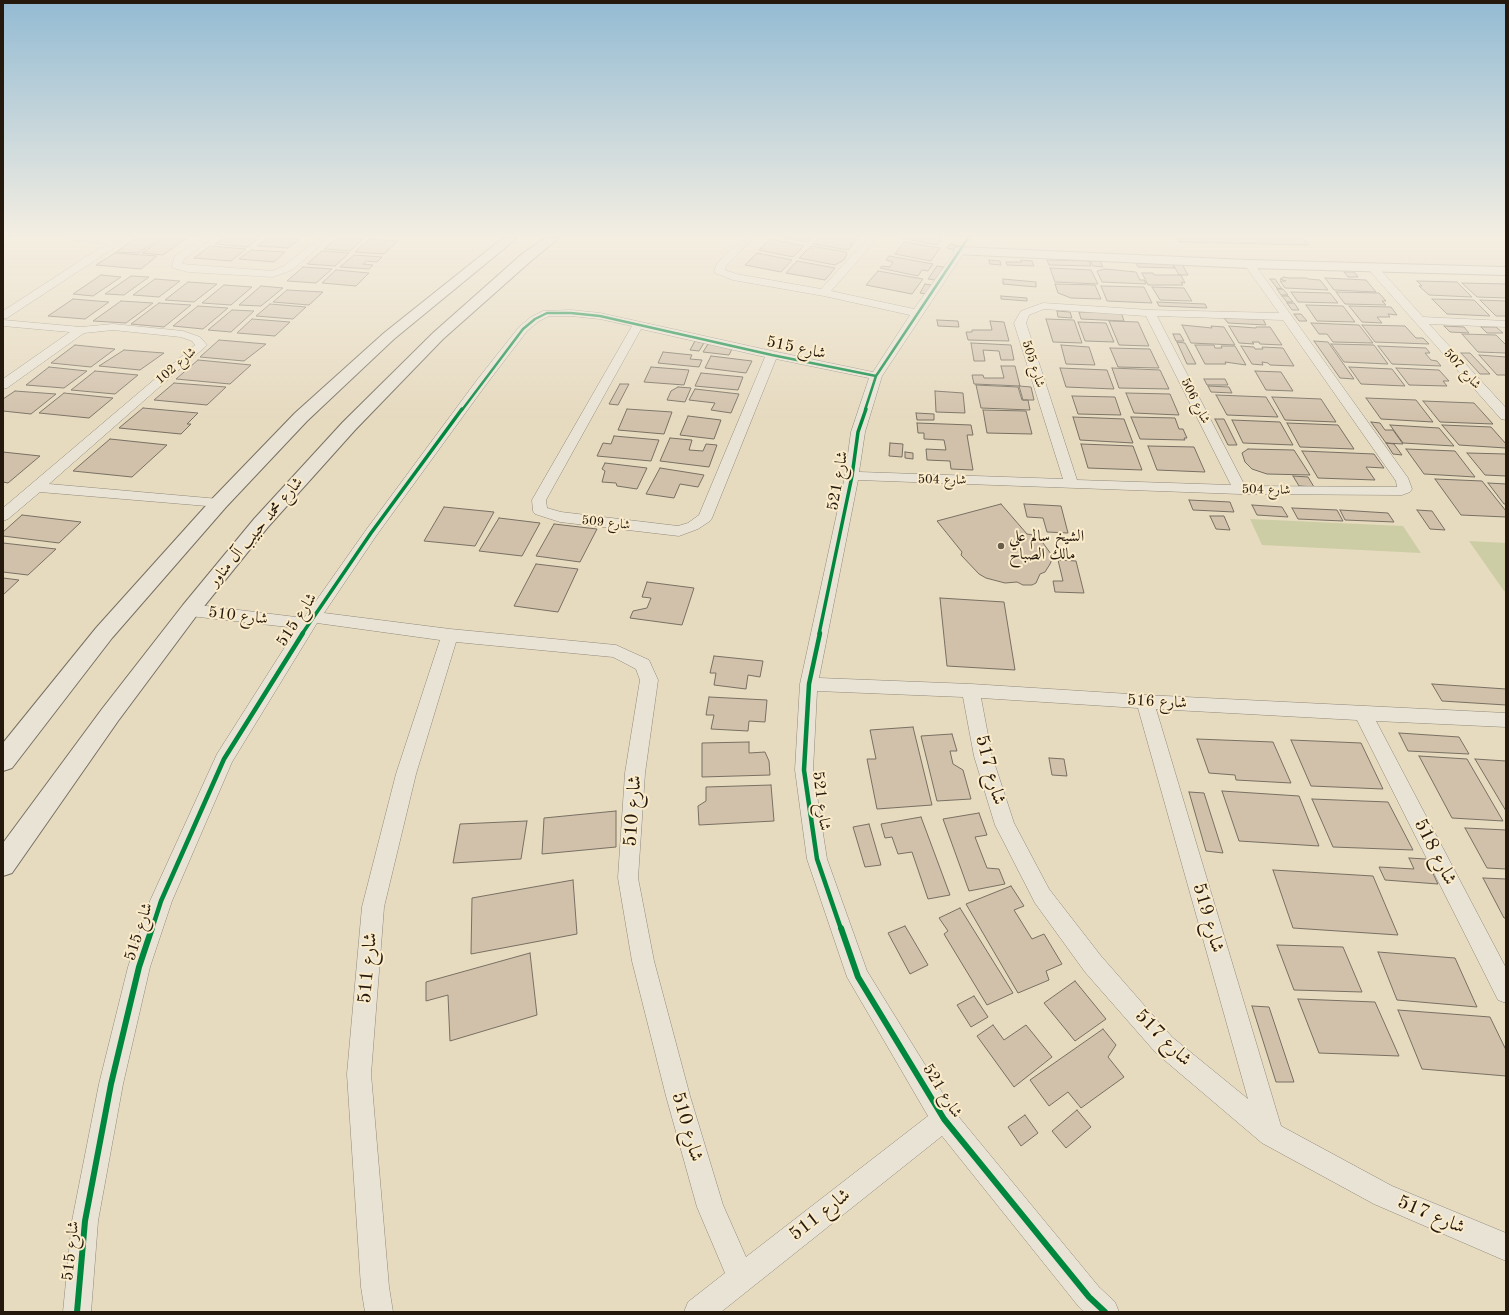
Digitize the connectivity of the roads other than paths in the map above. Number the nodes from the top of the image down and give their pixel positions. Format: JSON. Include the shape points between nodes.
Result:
{"nodes":[{"id":1,"x":29,"y":299,"type":"edge"},
{"id":2,"x":435,"y":299,"type":"edge"},
{"id":3,"x":479,"y":299,"type":"edge"},
{"id":4,"x":854,"y":299,"type":"edge"},
{"id":5,"x":926,"y":299,"type":"edge"},
{"id":6,"x":1274,"y":299,"type":"edge"},
{"id":7,"x":1401,"y":299,"type":"edge"},
{"id":8,"x":1150,"y":312,"type":"junction"},
{"id":9,"x":917,"y":313,"type":"junction"},
{"id":10,"x":3,"y":316,"type":"edge"},
{"id":11,"x":1287,"y":317,"type":"junction"},
{"id":12,"x":1419,"y":320,"type":"junction"},
{"id":13,"x":3,"y":323,"type":"edge"},
{"id":14,"x":1506,"y":324,"type":"edge"},
{"id":15,"x":638,"y":325,"type":"junction"},
{"id":16,"x":81,"y":330,"type":"junction"},
{"id":17,"x":772,"y":355,"type":"junction"},
{"id":18,"x":876,"y":376,"type":"junction"},
{"id":19,"x":3,"y":385,"type":"edge"},
{"id":20,"x":1506,"y":416,"type":"edge"},
{"id":21,"x":852,"y":476,"type":"junction"},
{"id":22,"x":1071,"y":483,"type":"junction"},
{"id":23,"x":36,"y":487,"type":"junction"},
{"id":24,"x":1240,"y":490,"type":"junction"},
{"id":25,"x":219,"y":503,"type":"junction"},
{"id":26,"x":3,"y":516,"type":"edge"},
{"id":27,"x":190,"y":610,"type":"junction"},
{"id":28,"x":311,"y":621,"type":"junction"},
{"id":29,"x":450,"y":635,"type":"junction"},
{"id":30,"x":809,"y":684,"type":"junction"},
{"id":31,"x":971,"y":691,"type":"junction"},
{"id":32,"x":1145,"y":702,"type":"junction"},
{"id":33,"x":1363,"y":713,"type":"junction"},
{"id":34,"x":1506,"y":720,"type":"edge"},
{"id":35,"x":3,"y":760,"type":"edge"},
{"id":36,"x":3,"y":864,"type":"edge"},
{"id":37,"x":1506,"y":992,"type":"edge"},
{"id":38,"x":944,"y":1119,"type":"junction"},
{"id":39,"x":1271,"y":1134,"type":"junction"},
{"id":40,"x":1506,"y":1247,"type":"edge"},
{"id":41,"x":741,"y":1277,"type":"junction"},
{"id":42,"x":77,"y":1312,"type":"edge"},
{"id":43,"x":379,"y":1312,"type":"edge"},
{"id":44,"x":698,"y":1312,"type":"edge"},
{"id":45,"x":1105,"y":1312,"type":"edge"}],
"edges":[{"from":1,"to":10,"type":"street"},
{"from":2,"to":25,"type":"main road","via":[[354,368],[301,418]]},
{"from":3,"to":27,"type":"main road","name":"شارع محمد حبيب آل مناور","via":[[349,426],[261,523]]},
{"from":4,"to":9,"type":"street"},
{"from":5,"to":9,"type":"street","name":"شارع 521"},
{"from":6,"to":11,"type":"street","name":"شارع 504"},
{"from":7,"to":12,"type":"street","name":"شارع 507"},
{"from":8,"to":11,"type":"street","name":"شارع 505"},
{"from":8,"to":22,"type":"street","name":"شارع 505","via":[[1043,306],[1025,313],[1020,323]]},
{"from":8,"to":24,"type":"street","name":"شارع 506"},
{"from":9,"to":18,"type":"street","name":"شارع 521"},
{"from":11,"to":24,"type":"street","name":"شارع 504","via":[[1403,481],[1405,489],[1396,492]]},
{"from":12,"to":14,"type":"street","name":"شارع 507"},
{"from":12,"to":20,"type":"street","name":"شارع 507"},
{"from":13,"to":16,"type":"street"},
{"from":15,"to":17,"type":"street","name":"شارع 515"},
{"from":15,"to":17,"type":"street","name":"شارع 509","via":[[539,500],[540,511],[560,518],[679,531],[705,518]]},
{"from":15,"to":28,"type":"street","name":"شارع 515","via":[[600,316],[563,312],[547,313],[529,323],[481,383],[371,533]]},
{"from":16,"to":19,"type":"street","name":"شارع 102"},
{"from":16,"to":23,"type":"street","name":"شارع 102","via":[[113,327],[183,334],[196,339],[201,345]]},
{"from":17,"to":18,"type":"street","name":"شارع 515"},
{"from":18,"to":21,"type":"street","name":"شارع 521","via":[[858,432]]},
{"from":21,"to":22,"type":"street","name":"شارع 504"},
{"from":21,"to":30,"type":"street","name":"شارع 521"},
{"from":22,"to":24,"type":"street","name":"شارع 504"},
{"from":23,"to":25,"type":"street"},
{"from":23,"to":26,"type":"street","name":"شارع 102"},
{"from":25,"to":35,"type":"main road","via":[[104,633]]},
{"from":27,"to":28,"type":"street","name":"شارع 510"},
{"from":27,"to":36,"type":"main road","name":"شارع محمد حبيب آل مناور","via":[[110,715]]},
{"from":28,"to":29,"type":"street","name":"شارع 510"},
{"from":28,"to":42,"type":"street","name":"شارع 515","via":[[224,759],[161,901],[139,967],[111,1084],[85,1221]]},
{"from":29,"to":41,"type":"street","name":"شارع 510","via":[[616,652],[643,665],[649,680],[635,773],[628,878],[643,961],[678,1096],[710,1207]]},
{"from":29,"to":43,"type":"street","name":"شارع 511","via":[[406,774],[373,907],[359,1074]]},
{"from":30,"to":31,"type":"street","name":"شارع 516"},
{"from":30,"to":38,"type":"street","name":"شارع 521","via":[[804,770],[817,860],[858,977]]},
{"from":31,"to":32,"type":"street","name":"شارع 516"},
{"from":31,"to":39,"type":"street","name":"شارع 517","via":[[983,756],[1005,825],[1042,896],[1093,964],[1164,1045]]},
{"from":32,"to":33,"type":"street","name":"شارع 516"},
{"from":32,"to":39,"type":"street","name":"شارع 519"},
{"from":33,"to":34,"type":"street","name":"شارع 516"},
{"from":33,"to":37,"type":"street","name":"شارع 518"},
{"from":38,"to":41,"type":"street","name":"شارع 511"},
{"from":38,"to":45,"type":"street","name":"شارع 521","via":[[1089,1297]]},
{"from":39,"to":40,"type":"street","name":"شارع 517","via":[[1383,1196]]},
{"from":41,"to":44,"type":"street","name":"شارع 511"}]}
